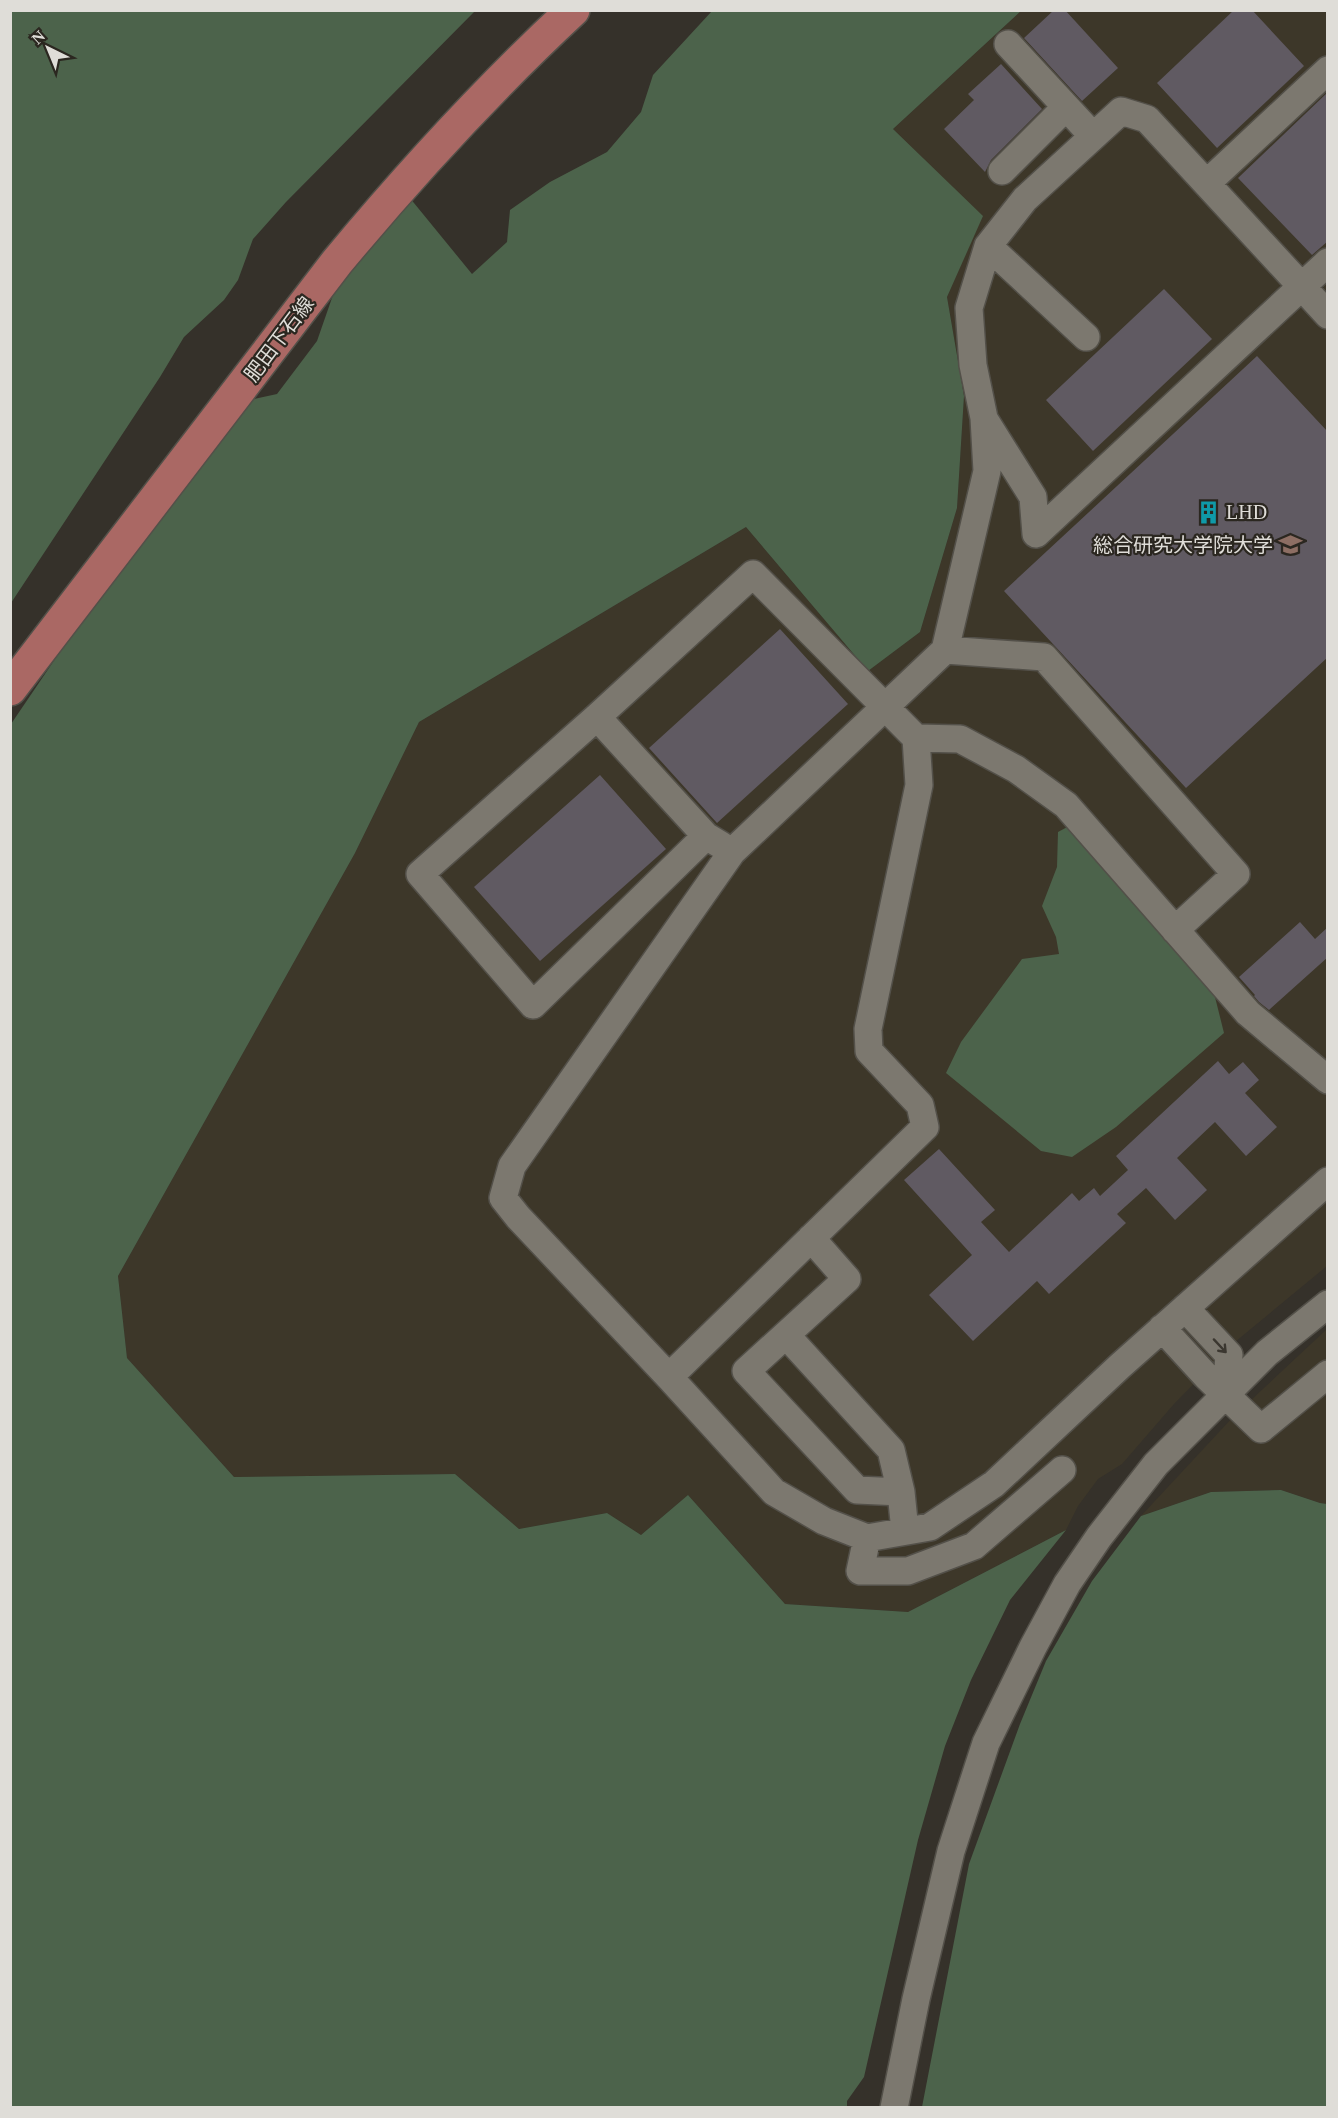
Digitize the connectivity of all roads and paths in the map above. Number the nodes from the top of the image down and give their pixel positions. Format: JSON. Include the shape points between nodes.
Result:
{"nodes":[{"id":1,"x":573,"y":10,"type":"edge"},
{"id":2,"x":1008,"y":44,"type":"dead end"},
{"id":3,"x":1328,"y":70,"type":"edge"},
{"id":4,"x":1066,"y":107,"type":"junction"},
{"id":5,"x":1093,"y":136,"type":"junction"},
{"id":6,"x":1002,"y":171,"type":"dead end"},
{"id":7,"x":1207,"y":183,"type":"junction"},
{"id":8,"x":988,"y":246,"type":"junction"},
{"id":9,"x":1328,"y":262,"type":"edge"},
{"id":10,"x":1302,"y":287,"type":"junction"},
{"id":11,"x":1328,"y":315,"type":"edge"},
{"id":12,"x":1086,"y":337,"type":"dead end"},
{"id":13,"x":984,"y":418,"type":"junction"},
{"id":14,"x":945,"y":650,"type":"junction"},
{"id":15,"x":10,"y":688,"type":"edge"},
{"id":16,"x":886,"y":708,"type":"junction"},
{"id":17,"x":597,"y":717,"type":"junction"},
{"id":18,"x":916,"y":738,"type":"junction"},
{"id":19,"x":706,"y":836,"type":"junction"},
{"id":20,"x":732,"y":852,"type":"junction"},
{"id":21,"x":1175,"y":930,"type":"junction"},
{"id":22,"x":1328,"y":1080,"type":"edge"},
{"id":23,"x":1328,"y":1181,"type":"edge"},
{"id":24,"x":811,"y":1238,"type":"junction"},
{"id":25,"x":1328,"y":1304,"type":"edge"},
{"id":26,"x":1185,"y":1308,"type":"junction"},
{"id":27,"x":1162,"y":1328,"type":"junction"},
{"id":28,"x":786,"y":1335,"type":"junction"},
{"id":29,"x":1328,"y":1374,"type":"edge"},
{"id":30,"x":669,"y":1377,"type":"junction"},
{"id":31,"x":1226,"y":1394,"type":"junction"},
{"id":32,"x":1062,"y":1470,"type":"dead end"},
{"id":33,"x":994,"y":1484,"type":"junction"},
{"id":34,"x":901,"y":1492,"type":"junction"},
{"id":35,"x":1011,"y":1514,"type":"junction"},
{"id":36,"x":905,"y":1531,"type":"junction"},
{"id":37,"x":867,"y":1539,"type":"junction"},
{"id":38,"x":894,"y":2108,"type":"edge"}],
"edges":[{"from":1,"to":15,"type":"main road","name":"肥田下石線","via":[[478,103],[337,262]]},
{"from":2,"to":4,"type":"street"},
{"from":3,"to":7,"type":"street"},
{"from":4,"to":5,"type":"street"},
{"from":4,"to":6,"type":"street"},
{"from":5,"to":7,"type":"street","via":[[1121,111],[1147,119]]},
{"from":5,"to":8,"type":"street","via":[[1024,199]]},
{"from":7,"to":10,"type":"street"},
{"from":8,"to":12,"type":"street"},
{"from":8,"to":13,"type":"street","via":[[969,308],[973,365]]},
{"from":9,"to":10,"type":"street"},
{"from":10,"to":11,"type":"street"},
{"from":10,"to":13,"type":"street","via":[[1036,534],[1033,497]]},
{"from":13,"to":14,"type":"street","via":[[987,471]]},
{"from":14,"to":16,"type":"street"},
{"from":14,"to":21,"type":"street","via":[[1044,657],[1236,874]]},
{"from":16,"to":17,"type":"street","via":[[753,574]]},
{"from":16,"to":18,"type":"street"},
{"from":16,"to":20,"type":"street"},
{"from":17,"to":19,"type":"street"},
{"from":17,"to":19,"type":"street","via":[[420,874],[532,1005]]},
{"from":18,"to":21,"type":"street","via":[[960,740],[1016,769],[1066,805]]},
{"from":18,"to":24,"type":"street","via":[[919,785],[868,1029],[869,1051],[920,1105],[925,1127]]},
{"from":19,"to":20,"type":"street"},
{"from":20,"to":30,"type":"street","via":[[512,1166],[503,1198]]},
{"from":21,"to":22,"type":"street","via":[[1248,1013]]},
{"from":23,"to":26,"type":"street"},
{"from":24,"to":28,"type":"street","via":[[847,1279]]},
{"from":24,"to":30,"type":"street"},
{"from":25,"to":31,"type":"street","via":[[1267,1353]]},
{"from":26,"to":27,"type":"street"},
{"from":26,"to":31,"type":"street","one_way":true,"via":[[1229,1355]]},
{"from":27,"to":31,"type":"street"},
{"from":27,"to":33,"type":"street"},
{"from":28,"to":34,"type":"street","via":[[891,1450]]},
{"from":28,"to":34,"type":"street","via":[[746,1371],[857,1490]]},
{"from":29,"to":31,"type":"street","via":[[1261,1428]]},
{"from":30,"to":37,"type":"street","via":[[774,1492],[824,1521]]},
{"from":31,"to":38,"type":"street","via":[[1156,1464],[1099,1537],[1067,1584],[986,1743],[948,1862]]},
{"from":32,"to":35,"type":"street"},
{"from":33,"to":35,"type":"street"},
{"from":33,"to":36,"type":"street","via":[[930,1527]]},
{"from":34,"to":36,"type":"street"},
{"from":35,"to":37,"type":"street","via":[[974,1546],[908,1571],[860,1571]]},
{"from":36,"to":37,"type":"street"}]}
